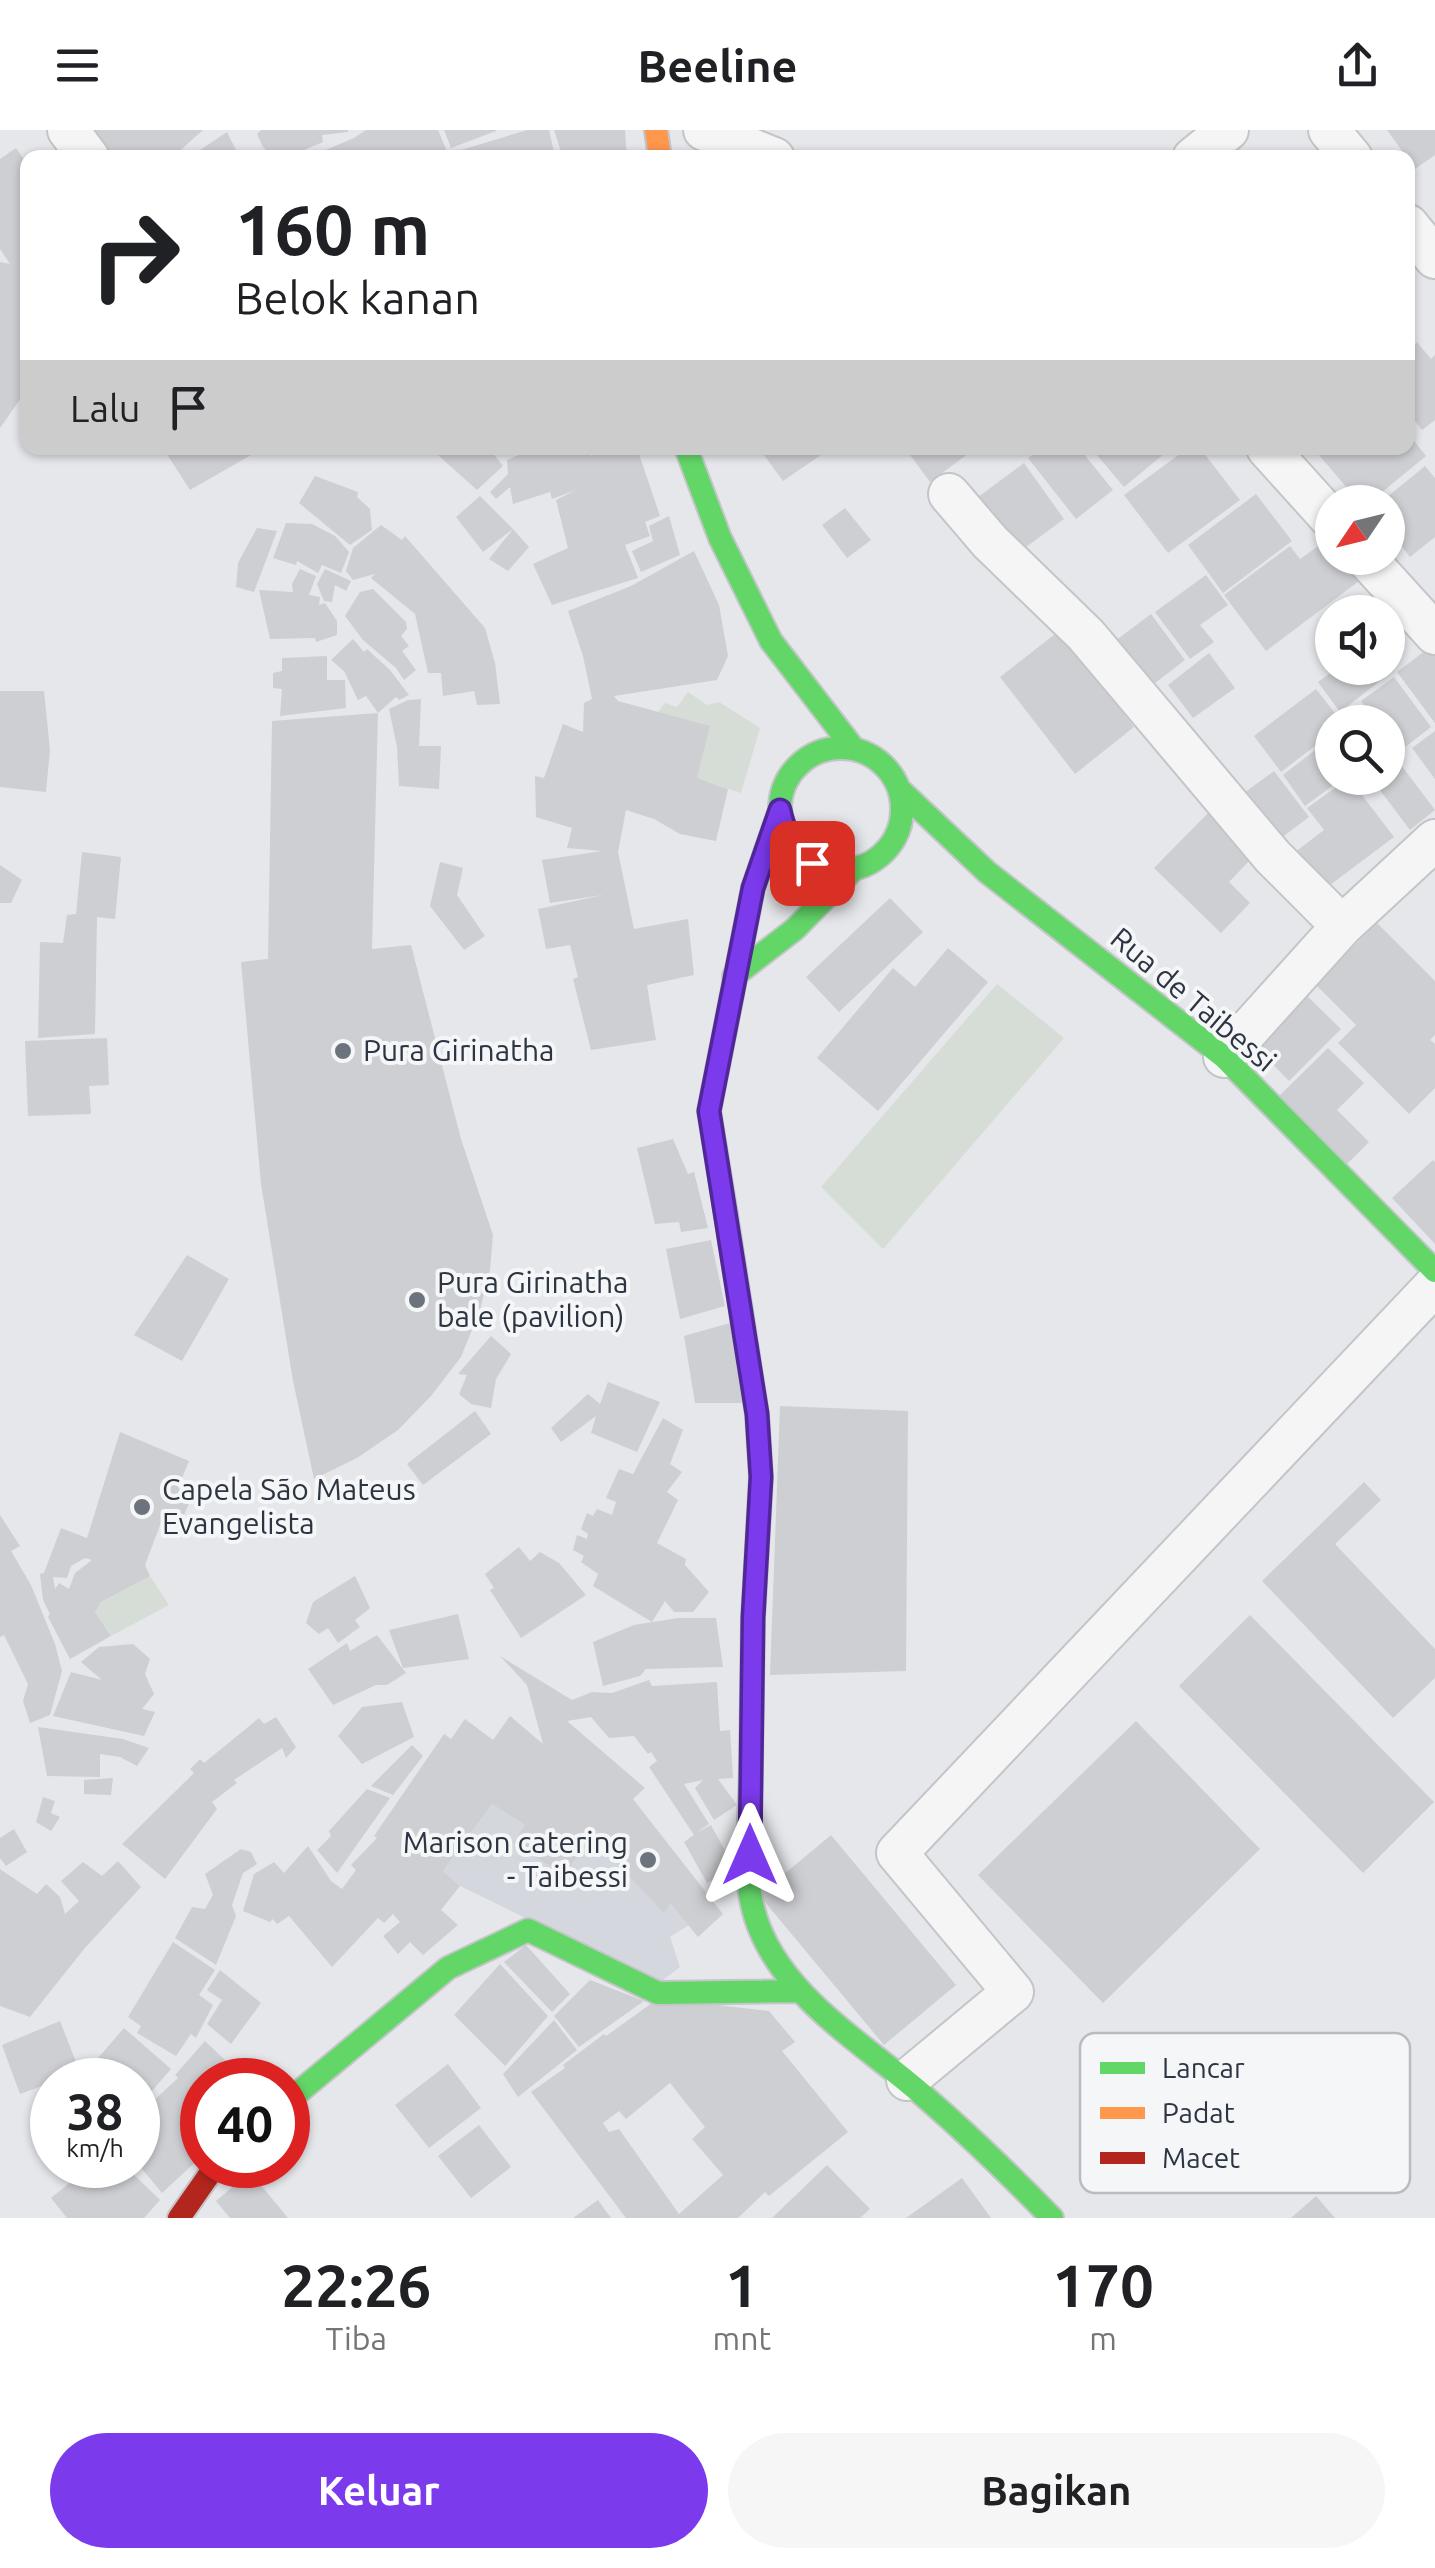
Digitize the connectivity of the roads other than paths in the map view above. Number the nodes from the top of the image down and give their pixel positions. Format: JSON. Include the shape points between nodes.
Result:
{"nodes":[{"id":1,"x":704,"y":130,"type":"edge"},
{"id":2,"x":1228,"y":130,"type":"edge"},
{"id":3,"x":1329,"y":130,"type":"edge"},
{"id":4,"x":754,"y":150,"type":"edge"},
{"id":5,"x":1203,"y":150,"type":"edge"},
{"id":6,"x":1345,"y":150,"type":"edge"},
{"id":7,"x":1415,"y":234,"type":"edge"},
{"id":8,"x":1435,"y":258,"type":"edge"},
{"id":9,"x":689,"y":455,"type":"edge"},
{"id":10,"x":1273,"y":455,"type":"edge"},
{"id":11,"x":949,"y":494,"type":"dead end"},
{"id":12,"x":1315,"y":501,"type":"edge"},
{"id":13,"x":1381,"y":575,"type":"edge"},
{"id":14,"x":1435,"y":634,"type":"edge"},
{"id":15,"x":771,"y":642,"type":"junction"},
{"id":16,"x":781,"y":696,"type":"dead end"},
{"id":17,"x":854,"y":749,"type":"junction"},
{"id":18,"x":899,"y":789,"type":"junction"},
{"id":19,"x":780,"y":810,"type":"junction"},
{"id":20,"x":1435,"y":840,"type":"edge"},
{"id":21,"x":864,"y":865,"type":"junction"},
{"id":22,"x":912,"y":865,"type":"dead end"},
{"id":23,"x":950,"y":868,"type":"dead end"},
{"id":24,"x":987,"y":872,"type":"junction"},
{"id":25,"x":1342,"y":926,"type":"junction"},
{"id":26,"x":734,"y":976,"type":"junction"},
{"id":27,"x":1224,"y":1057,"type":"junction"},
{"id":28,"x":1435,"y":1270,"type":"edge"},
{"id":29,"x":1435,"y":1285,"type":"edge"},
{"id":30,"x":797,"y":1992,"type":"junction"},
{"id":31,"x":907,"y":2080,"type":"junction"},
{"id":32,"x":310,"y":2083,"type":"edge"},
{"id":33,"x":200,"y":2188,"type":"edge"},
{"id":34,"x":179,"y":2218,"type":"edge"},
{"id":35,"x":1052,"y":2218,"type":"edge"}],
"edges":[{"from":1,"to":4,"type":"street"},
{"from":2,"to":5,"type":"street"},
{"from":3,"to":6,"type":"street"},
{"from":7,"to":8,"type":"street"},
{"from":9,"to":15,"type":"street"},
{"from":10,"to":12,"type":"street"},
{"from":11,"to":25,"type":"street","via":[[1086,635],[1273,857]]},
{"from":13,"to":14,"type":"street"},
{"from":15,"to":16,"type":"street"},
{"from":15,"to":17,"type":"street"},
{"from":17,"to":18,"type":"street","via":[[874,758]]},
{"from":17,"to":19,"type":"street","via":[[793,759]]},
{"from":18,"to":21,"type":"street","via":[[899,830]]},
{"from":18,"to":24,"type":"street","name":"Rua de Taibessi"},
{"from":19,"to":21,"type":"street","via":[[784,831],[812,863],[833,870]]},
{"from":19,"to":26,"type":"street","via":[[753,888]]},
{"from":20,"to":25,"type":"street"},
{"from":21,"to":22,"type":"street"},
{"from":21,"to":26,"type":"street"},
{"from":23,"to":24,"type":"street"},
{"from":24,"to":27,"type":"street","name":"Rua de Taibessi"},
{"from":25,"to":27,"type":"street"},
{"from":26,"to":30,"type":"street","via":[[709,1111],[761,1477],[750,1893],[757,1928]]},
{"from":27,"to":28,"type":"street","name":"Rua de Taibessi"},
{"from":29,"to":31,"type":"street","via":[[896,1853],[1012,1992]]},
{"from":30,"to":31,"type":"street"},
{"from":30,"to":32,"type":"street","via":[[658,1993],[528,1930],[448,1968]]},
{"from":31,"to":35,"type":"street"},
{"from":33,"to":34,"type":"street"}]}
